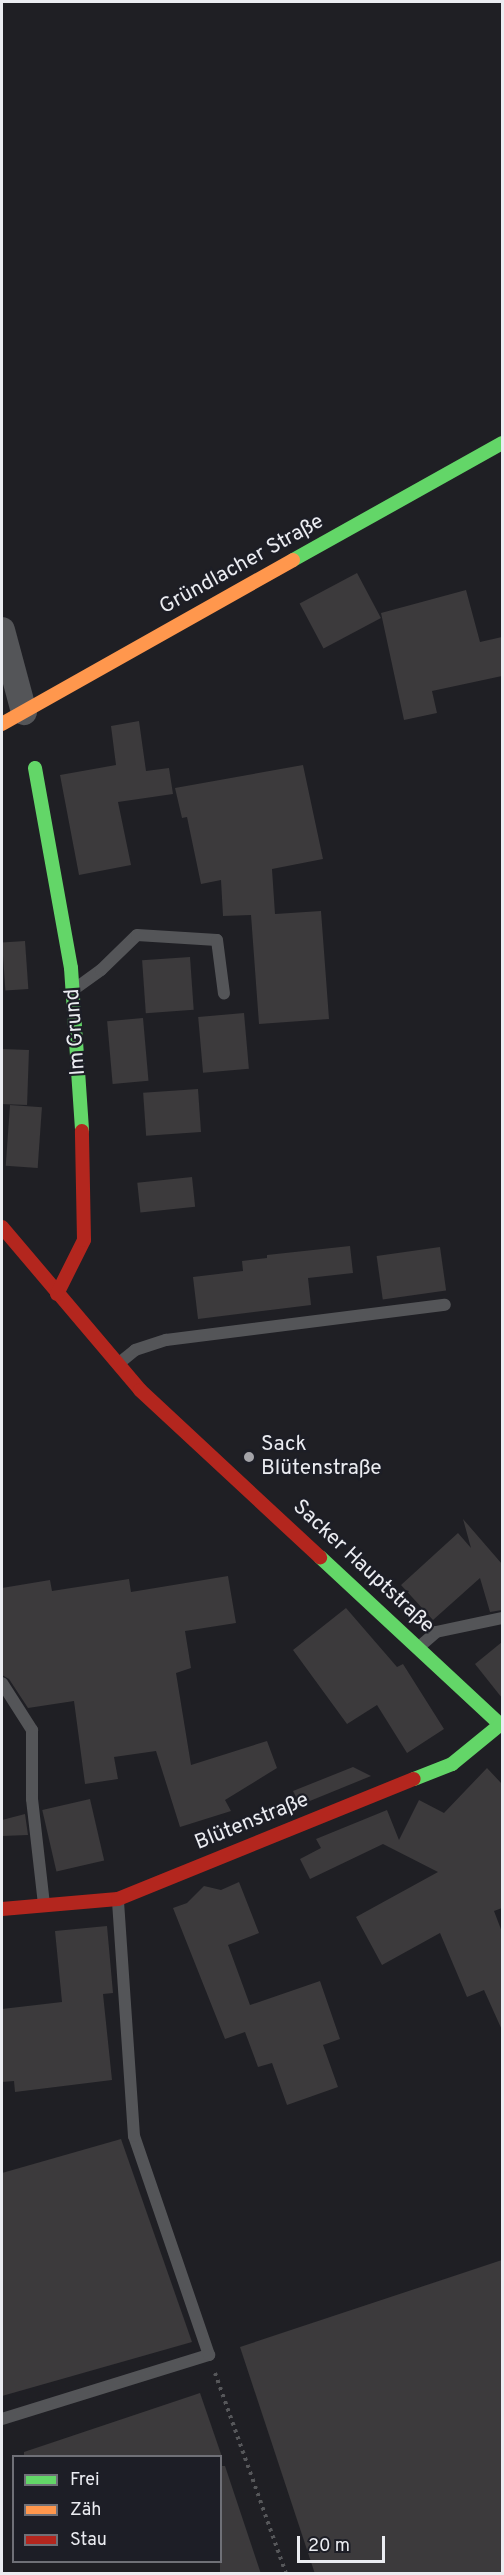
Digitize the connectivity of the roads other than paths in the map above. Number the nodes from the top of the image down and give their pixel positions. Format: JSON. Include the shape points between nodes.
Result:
{"nodes":[{"id":1,"x":502,"y":443,"type":"edge"},
{"id":2,"x":2,"y":630,"type":"edge"},
{"id":3,"x":24,"y":712,"type":"junction"},
{"id":4,"x":2,"y":724,"type":"edge"},
{"id":5,"x":34,"y":768,"type":"dead end"},
{"id":6,"x":73,"y":990,"type":"junction"},
{"id":7,"x":224,"y":994,"type":"dead end"},
{"id":8,"x":2,"y":1227,"type":"edge"},
{"id":9,"x":57,"y":1294,"type":"junction"},
{"id":10,"x":445,"y":1305,"type":"dead end"},
{"id":11,"x":117,"y":1365,"type":"junction"},
{"id":12,"x":502,"y":1618,"type":"edge"},
{"id":13,"x":419,"y":1647,"type":"junction"},
{"id":14,"x":2,"y":1683,"type":"edge"},
{"id":15,"x":502,"y":1725,"type":"edge"},
{"id":16,"x":118,"y":1899,"type":"junction"},
{"id":17,"x":44,"y":1905,"type":"junction"},
{"id":18,"x":2,"y":1909,"type":"edge"},
{"id":19,"x":2,"y":2419,"type":"edge"}],
"edges":[{"from":1,"to":3,"type":"street","name":"Gründlacher Straße"},
{"from":2,"to":3,"type":"street"},
{"from":3,"to":4,"type":"street","name":"Gründlacher Straße"},
{"from":5,"to":6,"type":"street","name":"Im Grund"},
{"from":6,"to":7,"type":"lane","via":[[102,970],[137,934],[218,940]]},
{"from":6,"to":9,"type":"street","name":"Im Grund","via":[[84,1240]]},
{"from":8,"to":9,"type":"street","name":"Sacker Hauptstraße"},
{"from":9,"to":11,"type":"street","name":"Sacker Hauptstraße"},
{"from":10,"to":11,"type":"lane","via":[[166,1340],[135,1350]]},
{"from":11,"to":13,"type":"street","name":"Sacker Hauptstraße","via":[[233,1478]]},
{"from":12,"to":13,"type":"lane","via":[[436,1632]]},
{"from":13,"to":15,"type":"street","name":"Sacker Hauptstraße"},
{"from":14,"to":17,"type":"lane","via":[[32,1730],[32,1799]]},
{"from":15,"to":16,"type":"street","name":"Blütenstraße","via":[[452,1764]]},
{"from":16,"to":17,"type":"street","name":"Blütenstraße"},
{"from":16,"to":19,"type":"lane","via":[[134,2136],[209,2355]]},
{"from":17,"to":18,"type":"street","name":"Blütenstraße"}]}
